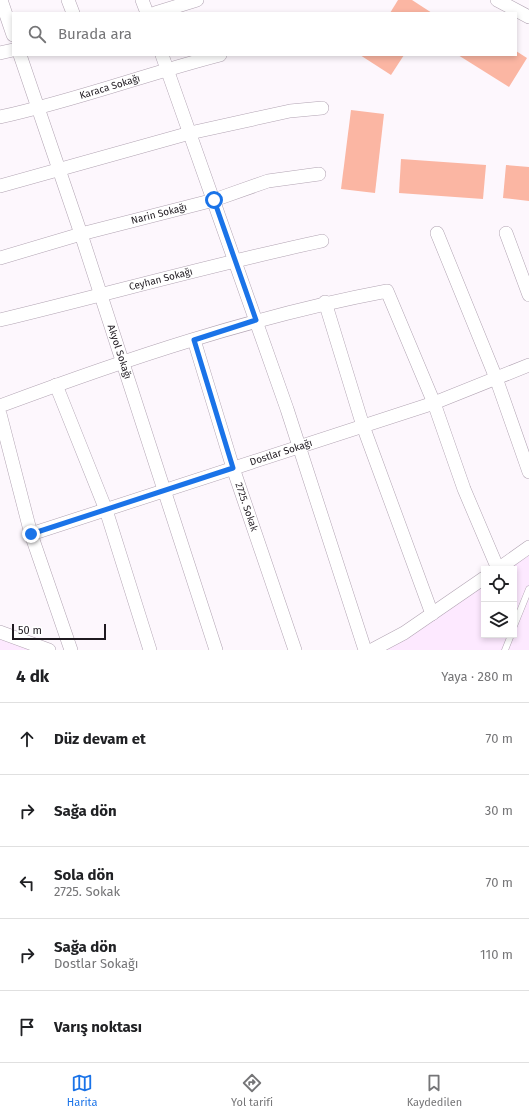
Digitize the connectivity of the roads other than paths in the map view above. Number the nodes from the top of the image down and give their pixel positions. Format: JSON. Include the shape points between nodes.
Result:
{"nodes":[{"id":1,"x":1,"y":0,"type":"edge"},
{"id":2,"x":68,"y":0,"type":"edge"},
{"id":3,"x":142,"y":0,"type":"edge"},
{"id":4,"x":197,"y":0,"type":"edge"},
{"id":5,"x":497,"y":0,"type":"edge"},
{"id":6,"x":73,"y":12,"type":"edge"},
{"id":7,"x":146,"y":12,"type":"edge"},
{"id":8,"x":158,"y":12,"type":"edge"},
{"id":9,"x":529,"y":17,"type":"edge"},
{"id":10,"x":12,"y":32,"type":"edge"},
{"id":11,"x":12,"y":50,"type":"edge"},
{"id":12,"x":0,"y":53,"type":"edge"},
{"id":13,"x":20,"y":56,"type":"edge"},
{"id":14,"x":162,"y":56,"type":"edge"},
{"id":15,"x":216,"y":56,"type":"edge"},
{"id":16,"x":167,"y":69,"type":"junction"},
{"id":17,"x":322,"y":108,"type":"dead end"},
{"id":18,"x":38,"y":109,"type":"junction"},
{"id":19,"x":0,"y":117,"type":"edge"},
{"id":20,"x":190,"y":134,"type":"junction"},
{"id":21,"x":58,"y":168,"type":"junction"},
{"id":22,"x":319,"y":174,"type":"dead end"},
{"id":23,"x":0,"y":186,"type":"edge"},
{"id":24,"x":214,"y":200,"type":"junction"},
{"id":25,"x":437,"y":233,"type":"dead end"},
{"id":26,"x":506,"y":233,"type":"dead end"},
{"id":27,"x":81,"y":234,"type":"junction"},
{"id":28,"x":322,"y":241,"type":"dead end"},
{"id":29,"x":0,"y":258,"type":"edge"},
{"id":30,"x":235,"y":260,"type":"junction"},
{"id":31,"x":529,"y":295,"type":"edge"},
{"id":32,"x":101,"y":296,"type":"junction"},
{"id":33,"x":325,"y":302,"type":"junction"},
{"id":34,"x":0,"y":320,"type":"edge"},
{"id":35,"x":256,"y":320,"type":"junction"},
{"id":36,"x":194,"y":340,"type":"junction"},
{"id":37,"x":123,"y":363,"type":"junction"},
{"id":38,"x":529,"y":365,"type":"edge"},
{"id":39,"x":496,"y":378,"type":"junction"},
{"id":40,"x":56,"y":385,"type":"junction"},
{"id":41,"x":434,"y":403,"type":"junction"},
{"id":42,"x":0,"y":406,"type":"edge"},
{"id":43,"x":0,"y":414,"type":"edge"},
{"id":44,"x":363,"y":426,"type":"junction"},
{"id":45,"x":299,"y":447,"type":"junction"},
{"id":46,"x":233,"y":468,"type":"junction"},
{"id":47,"x":529,"y":472,"type":"edge"},
{"id":48,"x":164,"y":491,"type":"junction"},
{"id":49,"x":106,"y":510,"type":"junction"},
{"id":50,"x":31,"y":534,"type":"junction"},
{"id":51,"x":529,"y":547,"type":"edge"},
{"id":52,"x":497,"y":566,"type":"edge"},
{"id":53,"x":502,"y":566,"type":"edge"},
{"id":54,"x":481,"y":580,"type":"edge"},
{"id":55,"x":529,"y":589,"type":"edge"},
{"id":56,"x":432,"y":614,"type":"junction"},
{"id":57,"x":517,"y":619,"type":"edge"},
{"id":58,"x":0,"y":632,"type":"edge"},
{"id":59,"x":510,"y":638,"type":"edge"},
{"id":60,"x":49,"y":650,"type":"edge"},
{"id":61,"x":71,"y":650,"type":"edge"},
{"id":62,"x":150,"y":650,"type":"edge"},
{"id":63,"x":216,"y":650,"type":"edge"},
{"id":64,"x":295,"y":650,"type":"edge"},
{"id":65,"x":365,"y":650,"type":"edge"},
{"id":66,"x":372,"y":650,"type":"edge"},
{"id":67,"x":505,"y":650,"type":"edge"}],
"edges":[{"from":1,"to":10,"type":"street"},
{"from":2,"to":6,"type":"street"},
{"from":3,"to":7,"type":"street"},
{"from":4,"to":8,"type":"street"},
{"from":5,"to":9,"type":"street"},
{"from":11,"to":12,"type":"street"},
{"from":13,"to":18,"type":"street","name":"Akyol Sokağı"},
{"from":14,"to":16,"type":"street"},
{"from":15,"to":16,"type":"street","name":"Karaca Sokağı"},
{"from":16,"to":18,"type":"street","name":"Karaca Sokağı"},
{"from":16,"to":20,"type":"street"},
{"from":17,"to":20,"type":"street","via":[[290,111]]},
{"from":18,"to":19,"type":"street","name":"Karaca Sokağı"},
{"from":18,"to":21,"type":"street","name":"Akyol Sokağı"},
{"from":20,"to":21,"type":"street"},
{"from":20,"to":24,"type":"street"},
{"from":21,"to":23,"type":"street"},
{"from":21,"to":27,"type":"street","name":"Akyol Sokağı"},
{"from":22,"to":24,"type":"street","name":"Narin Sokağı","via":[[268,182]]},
{"from":24,"to":27,"type":"street","name":"Narin Sokağı"},
{"from":24,"to":30,"type":"street"},
{"from":25,"to":39,"type":"street"},
{"from":26,"to":31,"type":"street"},
{"from":27,"to":29,"type":"street","name":"Narin Sokağı"},
{"from":27,"to":32,"type":"street","name":"Akyol Sokağı"},
{"from":28,"to":30,"type":"street","name":"Ceyhan Sokağı"},
{"from":30,"to":32,"type":"street","name":"Ceyhan Sokağı"},
{"from":30,"to":35,"type":"street"},
{"from":32,"to":34,"type":"street","name":"Ceyhan Sokağı"},
{"from":32,"to":37,"type":"street","name":"Akyol Sokağı"},
{"from":33,"to":35,"type":"street"},
{"from":33,"to":41,"type":"street","via":[[387,291]]},
{"from":33,"to":44,"type":"street"},
{"from":35,"to":36,"type":"street"},
{"from":35,"to":45,"type":"street"},
{"from":36,"to":37,"type":"street"},
{"from":36,"to":46,"type":"street","name":"2725. Sokak"},
{"from":37,"to":40,"type":"street"},
{"from":37,"to":48,"type":"street","name":"Akyol Sokağı"},
{"from":38,"to":39,"type":"street","name":"Dostlar Sokağı"},
{"from":39,"to":41,"type":"street","name":"Dostlar Sokağı"},
{"from":39,"to":47,"type":"street"},
{"from":40,"to":42,"type":"street"},
{"from":40,"to":49,"type":"street"},
{"from":41,"to":44,"type":"street","name":"Dostlar Sokağı"},
{"from":41,"to":52,"type":"street","via":[[464,489]]},
{"from":43,"to":50,"type":"street"},
{"from":44,"to":45,"type":"street","name":"Dostlar Sokağı"},
{"from":44,"to":56,"type":"street"},
{"from":45,"to":46,"type":"street","name":"Dostlar Sokağı"},
{"from":45,"to":65,"type":"street"},
{"from":46,"to":48,"type":"street","name":"Dostlar Sokağı"},
{"from":46,"to":64,"type":"street","name":"2725. Sokak"},
{"from":48,"to":49,"type":"street","name":"Dostlar Sokağı"},
{"from":48,"to":63,"type":"street","name":"Akyol Sokağı"},
{"from":49,"to":50,"type":"street","name":"Dostlar Sokağı"},
{"from":49,"to":62,"type":"street"},
{"from":50,"to":61,"type":"street"},
{"from":51,"to":53,"type":"street"},
{"from":54,"to":56,"type":"street"},
{"from":55,"to":57,"type":"lane"},
{"from":56,"to":66,"type":"street"},
{"from":58,"to":60,"type":"street"},
{"from":59,"to":67,"type":"lane"}]}
